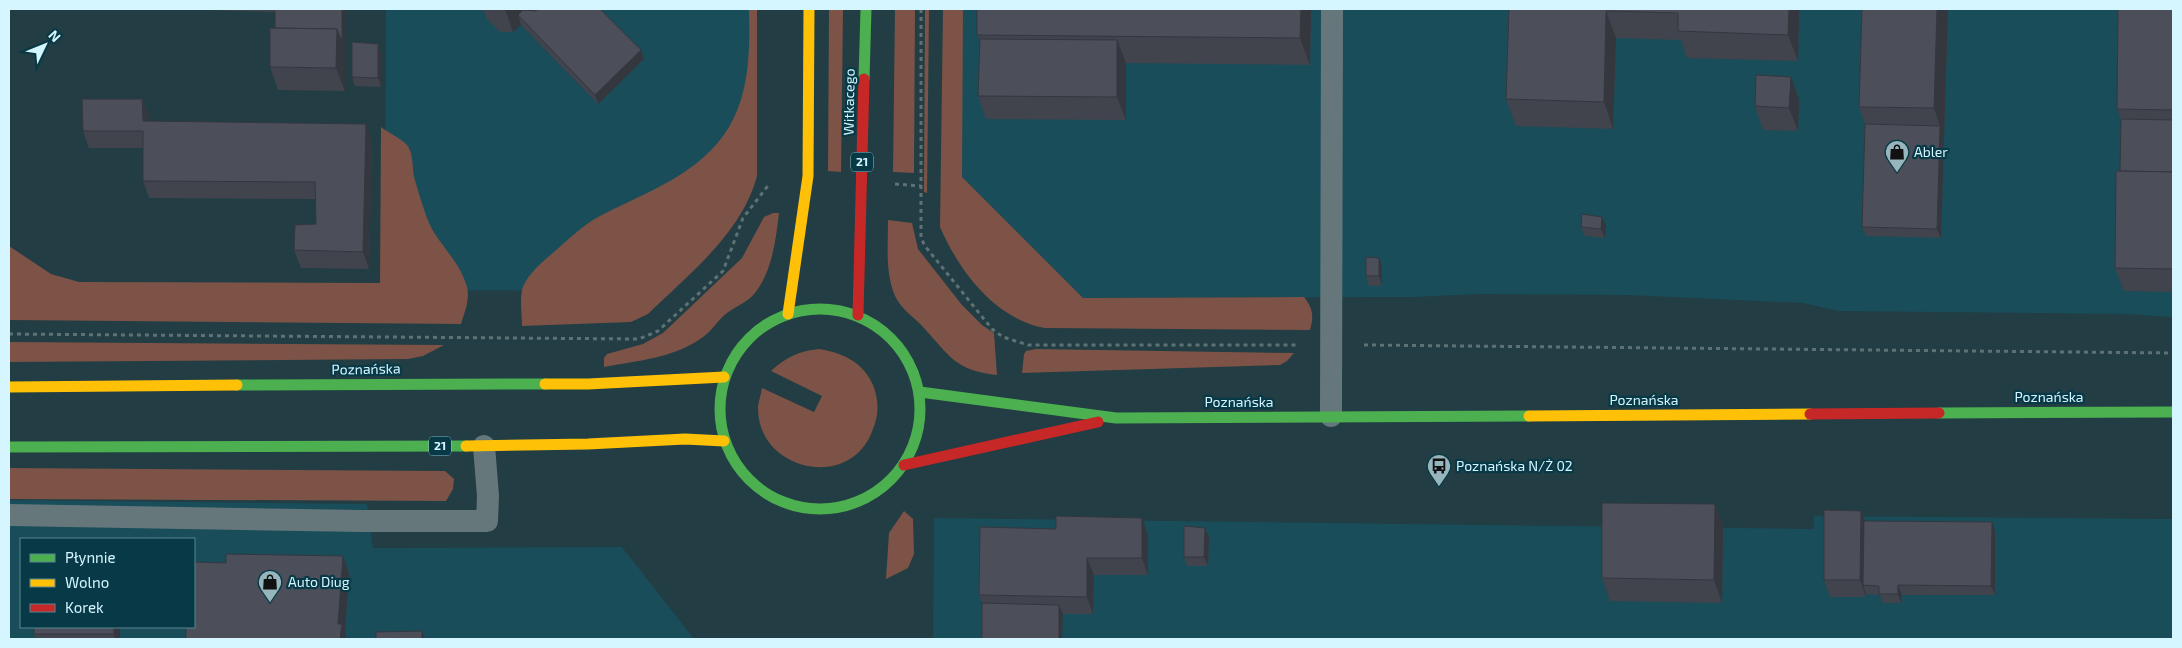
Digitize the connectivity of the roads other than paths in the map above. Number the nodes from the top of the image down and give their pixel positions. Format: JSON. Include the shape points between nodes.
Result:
{"nodes":[{"id":1,"x":809,"y":9,"type":"edge"},
{"id":2,"x":866,"y":9,"type":"edge"},
{"id":3,"x":1332,"y":9,"type":"edge"},
{"id":4,"x":788,"y":314,"type":"junction"},
{"id":5,"x":858,"y":315,"type":"junction"},
{"id":6,"x":724,"y":377,"type":"junction"},
{"id":7,"x":9,"y":387,"type":"edge"},
{"id":8,"x":920,"y":392,"type":"junction"},
{"id":9,"x":2173,"y":412,"type":"edge"},
{"id":10,"x":1330,"y":416,"type":"junction"},
{"id":11,"x":1116,"y":418,"type":"junction"},
{"id":12,"x":724,"y":441,"type":"junction"},
{"id":13,"x":484,"y":446,"type":"junction"},
{"id":14,"x":9,"y":447,"type":"edge"},
{"id":15,"x":904,"y":465,"type":"junction"},
{"id":16,"x":9,"y":515,"type":"edge"}],
"edges":[{"from":1,"to":4,"type":"main road","via":[[806,192]]},
{"from":2,"to":5,"type":"main road","name":"Witkacego","number":"21"},
{"from":3,"to":10,"type":"lane"},
{"from":4,"to":5,"type":"main road","via":[[823,308]]},
{"from":4,"to":6,"type":"main road","via":[[760,328],[739,350]]},
{"from":5,"to":8,"type":"main road","via":[[887,333],[908,360]]},
{"from":6,"to":7,"type":"main road","name":"Poznańska","via":[[588,384]]},
{"from":6,"to":12,"type":"main road","via":[[719,409]]},
{"from":8,"to":11,"type":"main road","name":"Poznańska"},
{"from":8,"to":15,"type":"main road","via":[[921,417],[916,442]]},
{"from":9,"to":10,"type":"main road","name":"Poznańska"},
{"from":10,"to":11,"type":"main road","name":"Poznańska"},
{"from":11,"to":15,"type":"main road","name":"Poznańska"},
{"from":12,"to":13,"type":"main road","number":"21","via":[[685,439]]},
{"from":12,"to":15,"type":"main road","via":[[739,470],[763,492],[792,507],[822,510],[852,506],[878,492]]},
{"from":13,"to":14,"type":"main road","number":"21"},
{"from":13,"to":16,"type":"lane","via":[[488,521]]}]}
